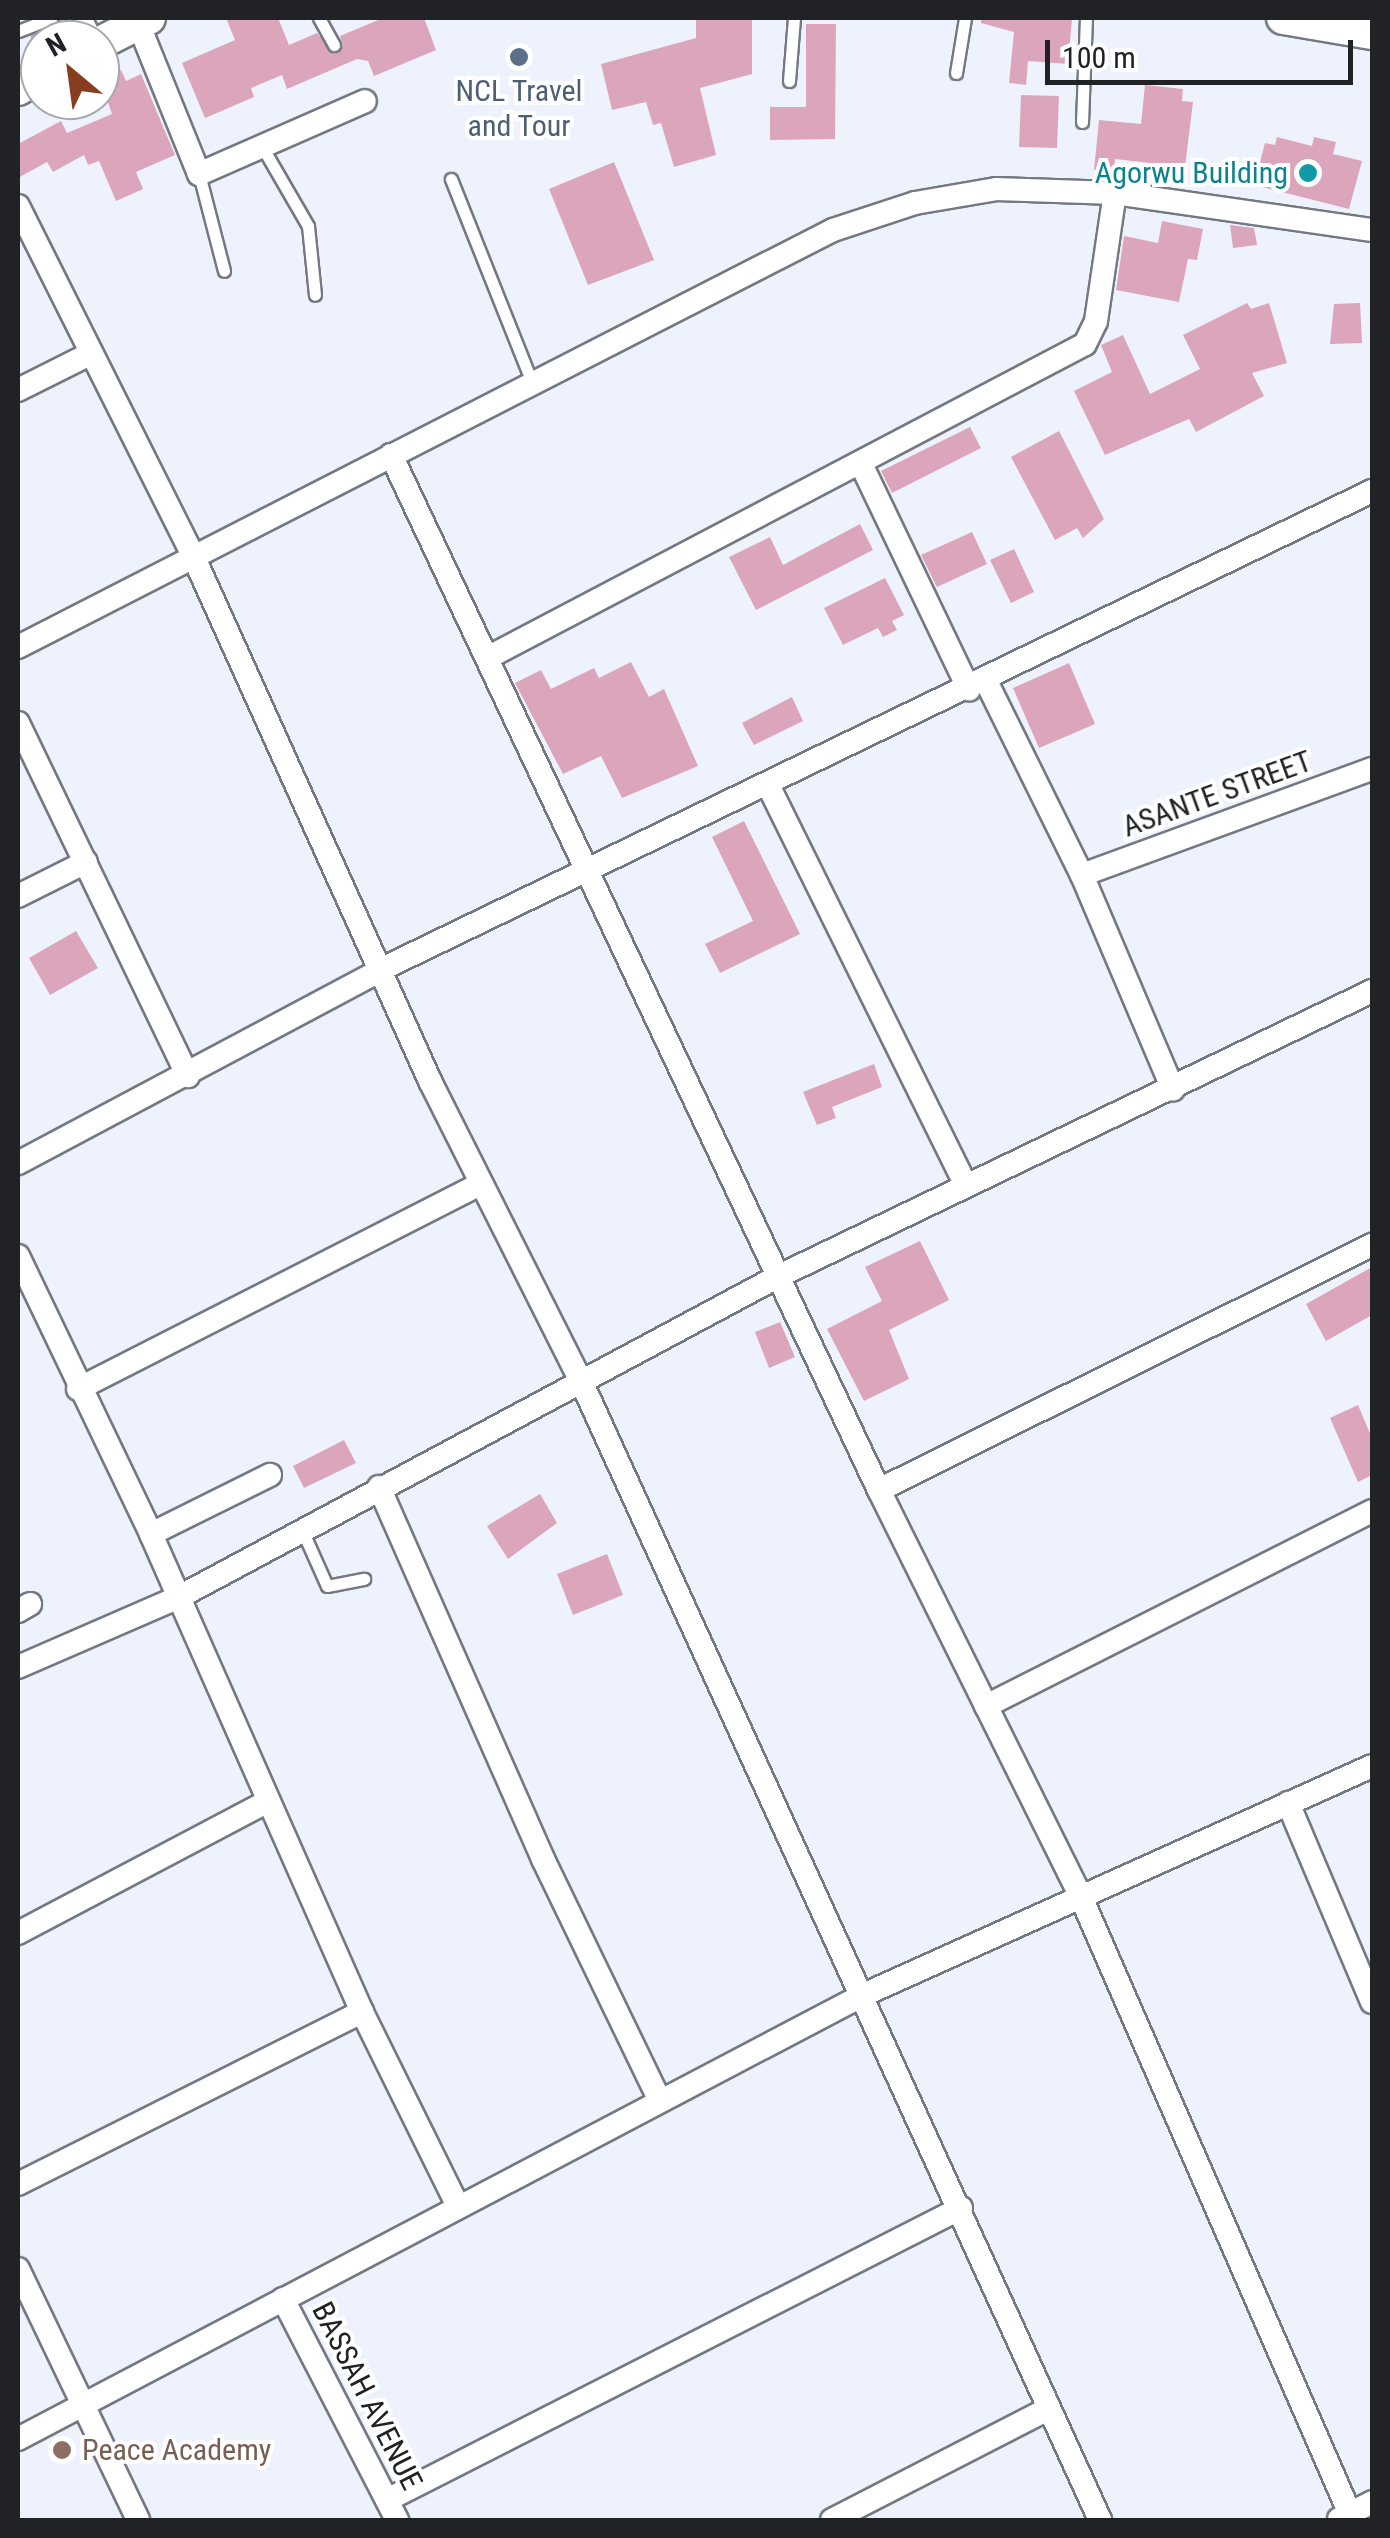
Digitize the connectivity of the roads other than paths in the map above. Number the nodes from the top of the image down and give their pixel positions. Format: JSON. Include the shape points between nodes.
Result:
{"nodes":[{"id":1,"x":52,"y":18,"type":"edge"},
{"id":2,"x":319,"y":18,"type":"edge"},
{"id":3,"x":794,"y":18,"type":"edge"},
{"id":4,"x":966,"y":18,"type":"edge"},
{"id":5,"x":1086,"y":18,"type":"edge"},
{"id":6,"x":1290,"y":18,"type":"edge"},
{"id":7,"x":143,"y":20,"type":"edge"},
{"id":8,"x":18,"y":31,"type":"edge"},
{"id":9,"x":120,"y":32,"type":"edge"},
{"id":10,"x":1372,"y":33,"type":"edge"},
{"id":11,"x":334,"y":45,"type":"dead end"},
{"id":12,"x":956,"y":73,"type":"dead end"},
{"id":13,"x":789,"y":81,"type":"dead end"},
{"id":14,"x":365,"y":101,"type":"dead end"},
{"id":15,"x":1082,"y":122,"type":"dead end"},
{"id":16,"x":264,"y":150,"type":"junction"},
{"id":17,"x":199,"y":174,"type":"junction"},
{"id":18,"x":451,"y":179,"type":"dead end"},
{"id":19,"x":1115,"y":194,"type":"junction"},
{"id":20,"x":18,"y":206,"type":"edge"},
{"id":21,"x":1372,"y":230,"type":"edge"},
{"id":22,"x":224,"y":271,"type":"dead end"},
{"id":23,"x":315,"y":294,"type":"dead end"},
{"id":24,"x":90,"y":354,"type":"junction"},
{"id":25,"x":532,"y":384,"type":"junction"},
{"id":26,"x":18,"y":390,"type":"edge"},
{"id":27,"x":391,"y":455,"type":"junction"},
{"id":28,"x":861,"y":464,"type":"junction"},
{"id":29,"x":1372,"y":491,"type":"edge"},
{"id":30,"x":195,"y":560,"type":"junction"},
{"id":31,"x":18,"y":648,"type":"edge"},
{"id":32,"x":487,"y":658,"type":"junction"},
{"id":33,"x":978,"y":685,"type":"junction"},
{"id":34,"x":18,"y":723,"type":"edge"},
{"id":35,"x":1372,"y":769,"type":"edge"},
{"id":36,"x":768,"y":785,"type":"junction"},
{"id":37,"x":86,"y":862,"type":"junction"},
{"id":38,"x":587,"y":874,"type":"junction"},
{"id":39,"x":1082,"y":875,"type":"junction"},
{"id":40,"x":18,"y":896,"type":"edge"},
{"id":41,"x":384,"y":968,"type":"junction"},
{"id":42,"x":1372,"y":991,"type":"edge"},
{"id":43,"x":188,"y":1076,"type":"junction"},
{"id":44,"x":1172,"y":1089,"type":"junction"},
{"id":45,"x":18,"y":1163,"type":"edge"},
{"id":46,"x":480,"y":1184,"type":"junction"},
{"id":47,"x":966,"y":1185,"type":"junction"},
{"id":48,"x":1372,"y":1245,"type":"edge"},
{"id":49,"x":18,"y":1256,"type":"edge"},
{"id":50,"x":777,"y":1277,"type":"junction"},
{"id":51,"x":582,"y":1381,"type":"junction"},
{"id":52,"x":78,"y":1389,"type":"junction"},
{"id":53,"x":270,"y":1475,"type":"dead end"},
{"id":54,"x":379,"y":1487,"type":"junction"},
{"id":55,"x":878,"y":1490,"type":"junction"},
{"id":56,"x":1372,"y":1512,"type":"edge"},
{"id":57,"x":302,"y":1530,"type":"junction"},
{"id":58,"x":151,"y":1534,"type":"junction"},
{"id":59,"x":364,"y":1579,"type":"dead end"},
{"id":60,"x":179,"y":1597,"type":"junction"},
{"id":61,"x":18,"y":1667,"type":"edge"},
{"id":62,"x":986,"y":1706,"type":"junction"},
{"id":63,"x":1372,"y":1766,"type":"edge"},
{"id":64,"x":268,"y":1800,"type":"junction"},
{"id":65,"x":1288,"y":1803,"type":"junction"},
{"id":66,"x":1080,"y":1897,"type":"junction"},
{"id":67,"x":18,"y":1932,"type":"edge"},
{"id":68,"x":861,"y":1996,"type":"junction"},
{"id":69,"x":1372,"y":2002,"type":"edge"},
{"id":70,"x":362,"y":2012,"type":"junction"},
{"id":71,"x":659,"y":2099,"type":"junction"},
{"id":72,"x":18,"y":2184,"type":"edge"},
{"id":73,"x":457,"y":2204,"type":"junction"},
{"id":74,"x":960,"y":2208,"type":"junction"},
{"id":75,"x":18,"y":2270,"type":"edge"},
{"id":76,"x":283,"y":2299,"type":"junction"},
{"id":77,"x":81,"y":2402,"type":"junction"},
{"id":78,"x":1048,"y":2409,"type":"junction"},
{"id":79,"x":18,"y":2439,"type":"edge"},
{"id":80,"x":1372,"y":2502,"type":"edge"},
{"id":81,"x":392,"y":2510,"type":"edge"},
{"id":82,"x":1343,"y":2517,"type":"edge"},
{"id":83,"x":138,"y":2520,"type":"edge"},
{"id":84,"x":832,"y":2520,"type":"edge"},
{"id":85,"x":1100,"y":2520,"type":"edge"}],
"edges":[{"from":1,"to":8,"type":"lane"},
{"from":2,"to":11,"type":"lane"},
{"from":3,"to":13,"type":"lane"},
{"from":4,"to":12,"type":"lane"},
{"from":5,"to":15,"type":"lane"},
{"from":6,"to":10,"type":"main road"},
{"from":7,"to":9,"type":"main road"},
{"from":7,"to":17,"type":"street"},
{"from":14,"to":16,"type":"street"},
{"from":16,"to":17,"type":"street"},
{"from":16,"to":23,"type":"lane","via":[[308,226]]},
{"from":17,"to":22,"type":"lane"},
{"from":18,"to":25,"type":"lane"},
{"from":19,"to":21,"type":"street"},
{"from":19,"to":25,"type":"street","via":[[996,189],[866,220]]},
{"from":19,"to":28,"type":"street","via":[[1096,321],[1084,344]]},
{"from":20,"to":24,"type":"street"},
{"from":24,"to":26,"type":"street"},
{"from":24,"to":30,"type":"street"},
{"from":25,"to":27,"type":"street"},
{"from":27,"to":30,"type":"street"},
{"from":27,"to":32,"type":"street"},
{"from":28,"to":32,"type":"street"},
{"from":28,"to":33,"type":"street"},
{"from":29,"to":33,"type":"street"},
{"from":30,"to":31,"type":"street"},
{"from":30,"to":41,"type":"street"},
{"from":32,"to":38,"type":"street"},
{"from":33,"to":36,"type":"street"},
{"from":33,"to":39,"type":"street"},
{"from":34,"to":37,"type":"street"},
{"from":35,"to":39,"type":"street","name":"ASANTE STREET"},
{"from":36,"to":38,"type":"street"},
{"from":36,"to":47,"type":"street"},
{"from":37,"to":40,"type":"street"},
{"from":37,"to":43,"type":"street"},
{"from":38,"to":41,"type":"street"},
{"from":38,"to":50,"type":"street"},
{"from":39,"to":44,"type":"street"},
{"from":41,"to":43,"type":"street"},
{"from":41,"to":46,"type":"street"},
{"from":42,"to":44,"type":"street"},
{"from":43,"to":45,"type":"street"},
{"from":44,"to":47,"type":"street"},
{"from":46,"to":51,"type":"street"},
{"from":46,"to":52,"type":"street"},
{"from":47,"to":50,"type":"street"},
{"from":48,"to":55,"type":"street"},
{"from":49,"to":52,"type":"street"},
{"from":50,"to":51,"type":"street"},
{"from":50,"to":55,"type":"street"},
{"from":51,"to":54,"type":"street"},
{"from":51,"to":68,"type":"street"},
{"from":52,"to":58,"type":"street"},
{"from":53,"to":58,"type":"street"},
{"from":54,"to":57,"type":"street"},
{"from":54,"to":71,"type":"street","via":[[543,1859]]},
{"from":55,"to":62,"type":"street"},
{"from":56,"to":62,"type":"street"},
{"from":57,"to":59,"type":"lane","via":[[326,1586]]},
{"from":57,"to":60,"type":"street"},
{"from":58,"to":60,"type":"street"},
{"from":60,"to":61,"type":"street"},
{"from":60,"to":64,"type":"street"},
{"from":62,"to":66,"type":"street"},
{"from":63,"to":65,"type":"street"},
{"from":64,"to":67,"type":"street"},
{"from":64,"to":70,"type":"street"},
{"from":65,"to":66,"type":"street"},
{"from":65,"to":69,"type":"street"},
{"from":66,"to":68,"type":"street"},
{"from":66,"to":82,"type":"street"},
{"from":68,"to":71,"type":"street"},
{"from":68,"to":74,"type":"street"},
{"from":70,"to":72,"type":"street"},
{"from":70,"to":73,"type":"street"},
{"from":71,"to":73,"type":"street"},
{"from":73,"to":76,"type":"street"},
{"from":74,"to":78,"type":"street"},
{"from":74,"to":81,"type":"street"},
{"from":75,"to":77,"type":"street"},
{"from":76,"to":77,"type":"street"},
{"from":76,"to":81,"type":"street","name":"BASSAH AVENUE"},
{"from":77,"to":79,"type":"street"},
{"from":77,"to":83,"type":"street"},
{"from":78,"to":84,"type":"street"},
{"from":78,"to":85,"type":"street"},
{"from":80,"to":82,"type":"street"}]}
